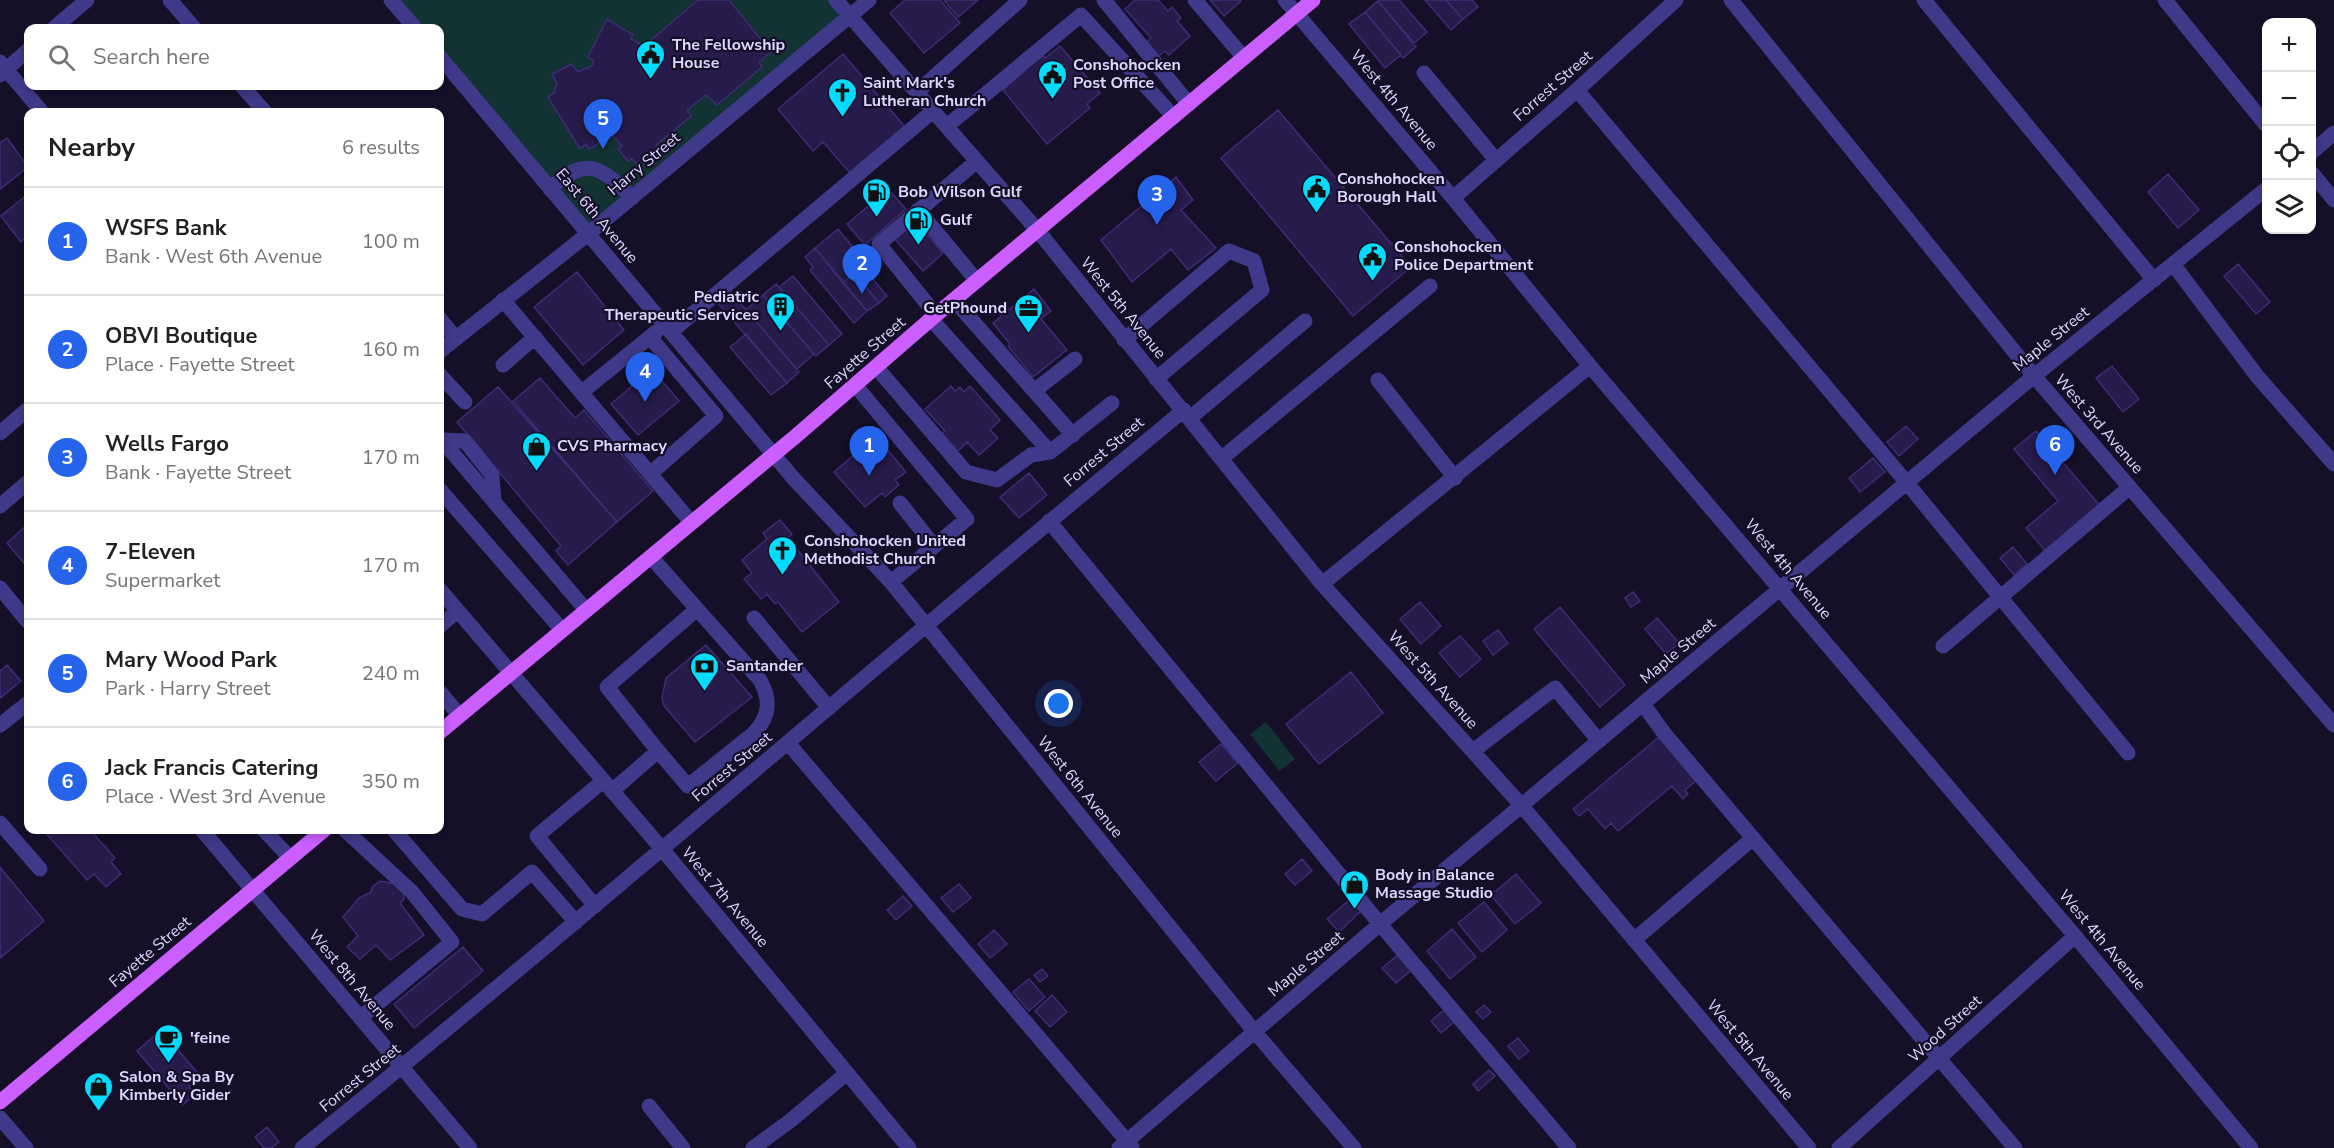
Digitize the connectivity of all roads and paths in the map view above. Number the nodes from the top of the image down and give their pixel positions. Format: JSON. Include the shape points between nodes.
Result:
{"nodes":[{"id":1,"x":87,"y":0,"type":"edge"},
{"id":2,"x":170,"y":0,"type":"edge"},
{"id":3,"x":392,"y":0,"type":"edge"},
{"id":4,"x":836,"y":0,"type":"edge"},
{"id":5,"x":869,"y":0,"type":"edge"},
{"id":6,"x":1020,"y":0,"type":"edge"},
{"id":7,"x":1104,"y":0,"type":"edge"},
{"id":8,"x":1195,"y":0,"type":"edge"},
{"id":9,"x":1285,"y":0,"type":"edge"},
{"id":10,"x":1313,"y":0,"type":"edge"},
{"id":11,"x":1676,"y":0,"type":"edge"},
{"id":12,"x":1731,"y":0,"type":"edge"},
{"id":13,"x":1924,"y":0,"type":"edge"},
{"id":14,"x":2164,"y":0,"type":"edge"},
{"id":15,"x":1297,"y":14,"type":"junction"},
{"id":16,"x":849,"y":16,"type":"junction"},
{"id":17,"x":59,"y":24,"type":"edge"},
{"id":18,"x":191,"y":24,"type":"edge"},
{"id":19,"x":413,"y":24,"type":"edge"},
{"id":20,"x":24,"y":54,"type":"edge"},
{"id":21,"x":1244,"y":58,"type":"junction"},
{"id":22,"x":444,"y":62,"type":"edge"},
{"id":23,"x":2,"y":69,"type":"edge"},
{"id":24,"x":1424,"y":73,"type":"dead end"},
{"id":25,"x":246,"y":90,"type":"edge"},
{"id":26,"x":1577,"y":90,"type":"junction"},
{"id":27,"x":917,"y":92,"type":"junction"},
{"id":28,"x":1189,"y":104,"type":"junction"},
{"id":29,"x":38,"y":108,"type":"edge"},
{"id":30,"x":261,"y":108,"type":"edge"},
{"id":31,"x":933,"y":111,"type":"junction"},
{"id":32,"x":1174,"y":117,"type":"junction"},
{"id":33,"x":2262,"y":120,"type":"edge"},
{"id":34,"x":946,"y":126,"type":"junction"},
{"id":35,"x":2334,"y":133,"type":"edge"},
{"id":36,"x":2316,"y":149,"type":"edge"},
{"id":37,"x":1496,"y":160,"type":"junction"},
{"id":38,"x":977,"y":161,"type":"junction"},
{"id":39,"x":2316,"y":178,"type":"edge"},
{"id":40,"x":550,"y":189,"type":"junction"},
{"id":41,"x":2262,"y":192,"type":"edge"},
{"id":42,"x":632,"y":198,"type":"junction"},
{"id":43,"x":1453,"y":198,"type":"junction"},
{"id":44,"x":2334,"y":200,"type":"edge"},
{"id":45,"x":918,"y":210,"type":"junction"},
{"id":46,"x":1038,"y":231,"type":"junction"},
{"id":47,"x":588,"y":234,"type":"junction"},
{"id":48,"x":2174,"y":264,"type":"junction"},
{"id":49,"x":2154,"y":280,"type":"junction"},
{"id":50,"x":977,"y":281,"type":"junction"},
{"id":51,"x":1430,"y":286,"type":"dead end"},
{"id":52,"x":503,"y":300,"type":"junction"},
{"id":53,"x":954,"y":300,"type":"junction"},
{"id":54,"x":934,"y":317,"type":"junction"},
{"id":55,"x":1305,"y":321,"type":"dead end"},
{"id":56,"x":444,"y":324,"type":"edge"},
{"id":57,"x":668,"y":328,"type":"junction"},
{"id":58,"x":455,"y":337,"type":"junction"},
{"id":59,"x":650,"y":337,"type":"junction"},
{"id":60,"x":535,"y":338,"type":"junction"},
{"id":61,"x":1124,"y":340,"type":"junction"},
{"id":62,"x":444,"y":347,"type":"edge"},
{"id":63,"x":1075,"y":359,"type":"dead end"},
{"id":64,"x":503,"y":364,"type":"dead end"},
{"id":65,"x":1590,"y":366,"type":"junction"},
{"id":66,"x":876,"y":367,"type":"junction"},
{"id":67,"x":2034,"y":376,"type":"junction"},
{"id":68,"x":444,"y":379,"type":"edge"},
{"id":69,"x":1156,"y":379,"type":"junction"},
{"id":70,"x":1378,"y":380,"type":"dead end"},
{"id":71,"x":855,"y":385,"type":"junction"},
{"id":72,"x":1034,"y":391,"type":"junction"},
{"id":73,"x":582,"y":392,"type":"junction"},
{"id":74,"x":465,"y":402,"type":"dead end"},
{"id":75,"x":1112,"y":403,"type":"dead end"},
{"id":76,"x":732,"y":404,"type":"junction"},
{"id":77,"x":24,"y":412,"type":"edge"},
{"id":78,"x":1187,"y":414,"type":"junction"},
{"id":79,"x":716,"y":416,"type":"junction"},
{"id":80,"x":0,"y":433,"type":"edge"},
{"id":81,"x":1073,"y":435,"type":"junction"},
{"id":82,"x":444,"y":444,"type":"edge"},
{"id":83,"x":1050,"y":452,"type":"junction"},
{"id":84,"x":774,"y":454,"type":"junction"},
{"id":85,"x":1222,"y":458,"type":"junction"},
{"id":86,"x":2334,"y":464,"type":"edge"},
{"id":87,"x":650,"y":474,"type":"junction"},
{"id":88,"x":1455,"y":478,"type":"junction"},
{"id":89,"x":1907,"y":483,"type":"junction"},
{"id":90,"x":24,"y":485,"type":"edge"},
{"id":91,"x":2130,"y":487,"type":"junction"},
{"id":92,"x":444,"y":495,"type":"edge"},
{"id":93,"x":900,"y":503,"type":"dead end"},
{"id":94,"x":0,"y":506,"type":"edge"},
{"id":95,"x":1049,"y":521,"type":"junction"},
{"id":96,"x":691,"y":522,"type":"junction"},
{"id":97,"x":934,"y":546,"type":"junction"},
{"id":98,"x":651,"y":557,"type":"junction"},
{"id":99,"x":891,"y":582,"type":"junction"},
{"id":100,"x":1322,"y":584,"type":"junction"},
{"id":101,"x":0,"y":588,"type":"edge"},
{"id":102,"x":1781,"y":589,"type":"junction"},
{"id":103,"x":444,"y":595,"type":"edge"},
{"id":104,"x":2000,"y":597,"type":"junction"},
{"id":105,"x":697,"y":609,"type":"junction"},
{"id":106,"x":586,"y":610,"type":"junction"},
{"id":107,"x":457,"y":611,"type":"junction"},
{"id":108,"x":24,"y":617,"type":"edge"},
{"id":109,"x":754,"y":618,"type":"dead end"},
{"id":110,"x":444,"y":622,"type":"edge"},
{"id":111,"x":925,"y":624,"type":"junction"},
{"id":112,"x":562,"y":630,"type":"junction"},
{"id":113,"x":1943,"y":646,"type":"dead end"},
{"id":114,"x":509,"y":673,"type":"junction"},
{"id":115,"x":444,"y":697,"type":"edge"},
{"id":116,"x":1643,"y":704,"type":"junction"},
{"id":117,"x":24,"y":706,"type":"edge"},
{"id":118,"x":829,"y":708,"type":"junction"},
{"id":119,"x":459,"y":715,"type":"junction"},
{"id":120,"x":0,"y":725,"type":"edge"},
{"id":121,"x":2334,"y":725,"type":"edge"},
{"id":122,"x":444,"y":728,"type":"edge"},
{"id":123,"x":1599,"y":741,"type":"junction"},
{"id":124,"x":788,"y":743,"type":"junction"},
{"id":125,"x":658,"y":751,"type":"junction"},
{"id":126,"x":1473,"y":751,"type":"junction"},
{"id":127,"x":2128,"y":753,"type":"dead end"},
{"id":128,"x":608,"y":786,"type":"junction"},
{"id":129,"x":1522,"y":806,"type":"junction"},
{"id":130,"x":0,"y":823,"type":"edge"},
{"id":131,"x":207,"y":834,"type":"edge"},
{"id":132,"x":268,"y":834,"type":"edge"},
{"id":133,"x":319,"y":834,"type":"edge"},
{"id":134,"x":349,"y":834,"type":"edge"},
{"id":135,"x":397,"y":834,"type":"edge"},
{"id":136,"x":1753,"y":838,"type":"junction"},
{"id":137,"x":663,"y":850,"type":"junction"},
{"id":138,"x":290,"y":858,"type":"junction"},
{"id":139,"x":40,"y":869,"type":"dead end"},
{"id":140,"x":252,"y":890,"type":"junction"},
{"id":141,"x":595,"y":906,"type":"junction"},
{"id":142,"x":576,"y":922,"type":"junction"},
{"id":143,"x":1380,"y":924,"type":"junction"},
{"id":144,"x":2075,"y":936,"type":"junction"},
{"id":145,"x":1634,"y":940,"type":"junction"},
{"id":146,"x":360,"y":1018,"type":"junction"},
{"id":147,"x":1254,"y":1031,"type":"junction"},
{"id":148,"x":1940,"y":1058,"type":"junction"},
{"id":149,"x":402,"y":1067,"type":"junction"},
{"id":150,"x":847,"y":1073,"type":"junction"},
{"id":151,"x":0,"y":1102,"type":"edge"},
{"id":152,"x":649,"y":1106,"type":"dead end"},
{"id":153,"x":0,"y":1118,"type":"edge"},
{"id":154,"x":1126,"y":1146,"type":"edge"},
{"id":155,"x":26,"y":1148,"type":"edge"},
{"id":156,"x":302,"y":1148,"type":"edge"},
{"id":157,"x":470,"y":1148,"type":"edge"},
{"id":158,"x":683,"y":1148,"type":"edge"},
{"id":159,"x":753,"y":1148,"type":"edge"},
{"id":160,"x":909,"y":1148,"type":"edge"},
{"id":161,"x":1354,"y":1148,"type":"edge"},
{"id":162,"x":1569,"y":1148,"type":"edge"},
{"id":163,"x":1809,"y":1148,"type":"edge"},
{"id":164,"x":1839,"y":1148,"type":"edge"},
{"id":165,"x":2015,"y":1148,"type":"edge"},
{"id":166,"x":2251,"y":1148,"type":"edge"}],
"edges":[{"from":1,"to":17,"type":"street"},
{"from":2,"to":18,"type":"street"},
{"from":3,"to":19,"type":"street"},
{"from":4,"to":16,"type":"street","name":"West 5th Avenue"},
{"from":5,"to":16,"type":"street","name":"Harry Street"},
{"from":6,"to":27,"type":"street"},
{"from":7,"to":28,"type":"street"},
{"from":8,"to":21,"type":"street"},
{"from":9,"to":15,"type":"street","name":"West 4th Avenue"},
{"from":10,"to":15,"type":"main road","name":"Fayette Street"},
{"from":11,"to":26,"type":"street","name":"Forrest Street"},
{"from":12,"to":67,"type":"street","name":"West 3rd Avenue"},
{"from":13,"to":49,"type":"street"},
{"from":14,"to":33,"type":"street"},
{"from":15,"to":21,"type":"main road","name":"Fayette Street"},
{"from":15,"to":43,"type":"street","name":"West 4th Avenue"},
{"from":16,"to":27,"type":"street","name":"West 5th Avenue"},
{"from":16,"to":42,"type":"street","name":"Harry Street"},
{"from":20,"to":23,"type":"street"},
{"from":21,"to":28,"type":"main road","name":"Fayette Street"},
{"from":22,"to":40,"type":"street","name":"East 6th Avenue"},
{"from":23,"to":29,"type":"street"},
{"from":24,"to":37,"type":"street"},
{"from":25,"to":30,"type":"street"},
{"from":26,"to":37,"type":"street","name":"Forrest Street"},
{"from":26,"to":89,"type":"street"},
{"from":27,"to":31,"type":"street","name":"West 5th Avenue"},
{"from":28,"to":32,"type":"main road","name":"Fayette Street"},
{"from":31,"to":34,"type":"street","name":"West 5th Avenue"},
{"from":31,"to":57,"type":"street"},
{"from":32,"to":34,"type":"street","via":[[1081,15]]},
{"from":32,"to":46,"type":"main road","name":"Fayette Street"},
{"from":34,"to":38,"type":"street","name":"West 5th Avenue"},
{"from":35,"to":36,"type":"street"},
{"from":37,"to":43,"type":"street","name":"Forrest Street"},
{"from":38,"to":45,"type":"street"},
{"from":38,"to":46,"type":"street","name":"West 5th Avenue"},
{"from":39,"to":44,"type":"street"},
{"from":40,"to":42,"type":"street","via":[[578,168],[600,170]]},
{"from":40,"to":47,"type":"street","name":"East 6th Avenue"},
{"from":41,"to":48,"type":"street","name":"Maple Street"},
{"from":42,"to":47,"type":"street","name":"Harry Street"},
{"from":43,"to":65,"type":"street","name":"West 4th Avenue"},
{"from":45,"to":50,"type":"street"},
{"from":45,"to":54,"type":"street","via":[[879,244]]},
{"from":46,"to":50,"type":"main road","name":"Fayette Street"},
{"from":46,"to":61,"type":"street","name":"West 5th Avenue"},
{"from":47,"to":52,"type":"street","name":"Harry Street"},
{"from":47,"to":57,"type":"street","name":"East 6th Avenue"},
{"from":48,"to":49,"type":"street","name":"Maple Street"},
{"from":48,"to":86,"type":"street","via":[[2257,376]]},
{"from":49,"to":67,"type":"street","name":"Maple Street"},
{"from":50,"to":53,"type":"main road","name":"Fayette Street"},
{"from":51,"to":85,"type":"street"},
{"from":52,"to":58,"type":"street","name":"Harry Street"},
{"from":52,"to":60,"type":"street"},
{"from":53,"to":54,"type":"main road","name":"Fayette Street"},
{"from":53,"to":72,"type":"street"},
{"from":54,"to":66,"type":"main road","name":"Fayette Street"},
{"from":54,"to":83,"type":"street"},
{"from":55,"to":78,"type":"street","name":"Forrest Street"},
{"from":56,"to":58,"type":"street"},
{"from":57,"to":59,"type":"street"},
{"from":57,"to":76,"type":"street","name":"East 6th Avenue"},
{"from":58,"to":62,"type":"street","name":"Harry Street"},
{"from":59,"to":73,"type":"street"},
{"from":59,"to":79,"type":"street"},
{"from":60,"to":64,"type":"street"},
{"from":60,"to":73,"type":"street"},
{"from":61,"to":69,"type":"street","name":"West 5th Avenue"},
{"from":61,"to":69,"type":"street","via":[[1229,251],[1254,261],[1262,290]]},
{"from":63,"to":72,"type":"street"},
{"from":65,"to":88,"type":"street"},
{"from":65,"to":102,"type":"street","name":"West 4th Avenue"},
{"from":66,"to":71,"type":"main road","name":"Fayette Street"},
{"from":66,"to":83,"type":"street","via":[[966,472],[998,480],[1031,455]]},
{"from":67,"to":89,"type":"street","name":"Maple Street"},
{"from":67,"to":91,"type":"street","name":"West 3rd Avenue"},
{"from":68,"to":74,"type":"street"},
{"from":69,"to":78,"type":"street","name":"West 5th Avenue"},
{"from":70,"to":88,"type":"street"},
{"from":71,"to":84,"type":"main road","name":"Fayette Street"},
{"from":71,"to":97,"type":"street","via":[[967,519]]},
{"from":72,"to":81,"type":"street"},
{"from":73,"to":87,"type":"street"},
{"from":75,"to":81,"type":"street"},
{"from":76,"to":79,"type":"street"},
{"from":76,"to":84,"type":"street","name":"East 6th Avenue"},
{"from":77,"to":80,"type":"street"},
{"from":78,"to":85,"type":"street","name":"West 5th Avenue"},
{"from":78,"to":95,"type":"street","name":"Forrest Street"},
{"from":79,"to":87,"type":"street"},
{"from":81,"to":83,"type":"street"},
{"from":82,"to":106,"type":"street"},
{"from":84,"to":96,"type":"main road","name":"Fayette Street"},
{"from":84,"to":99,"type":"street","name":"West 6th Avenue"},
{"from":85,"to":100,"type":"street","name":"West 5th Avenue"},
{"from":87,"to":96,"type":"street"},
{"from":88,"to":100,"type":"street"},
{"from":89,"to":102,"type":"street","name":"Maple Street"},
{"from":89,"to":104,"type":"street"},
{"from":90,"to":94,"type":"street"},
{"from":91,"to":104,"type":"street"},
{"from":91,"to":121,"type":"street","name":"West 3rd Avenue"},
{"from":92,"to":112,"type":"street"},
{"from":93,"to":97,"type":"street"},
{"from":95,"to":111,"type":"street","name":"Forrest Street"},
{"from":95,"to":143,"type":"street"},
{"from":96,"to":98,"type":"main road","name":"Fayette Street"},
{"from":97,"to":99,"type":"street"},
{"from":98,"to":105,"type":"street"},
{"from":98,"to":106,"type":"main road","name":"Fayette Street"},
{"from":99,"to":111,"type":"street","name":"West 6th Avenue"},
{"from":100,"to":126,"type":"street","name":"West 5th Avenue"},
{"from":101,"to":108,"type":"street"},
{"from":102,"to":116,"type":"street","name":"Maple Street"},
{"from":102,"to":144,"type":"street","name":"West 4th Avenue"},
{"from":103,"to":107,"type":"street","name":"West 7th Avenue"},
{"from":104,"to":113,"type":"street"},
{"from":104,"to":127,"type":"street"},
{"from":105,"to":125,"type":"street","via":[[607,687]]},
{"from":105,"to":125,"type":"street","via":[[760,680],[766,690],[767,713],[754,733],[688,786]]},
{"from":106,"to":112,"type":"main road","name":"Fayette Street"},
{"from":107,"to":110,"type":"street"},
{"from":107,"to":114,"type":"street","name":"West 7th Avenue"},
{"from":109,"to":118,"type":"street"},
{"from":111,"to":118,"type":"street","name":"Forrest Street"},
{"from":111,"to":147,"type":"street","name":"West 6th Avenue"},
{"from":112,"to":114,"type":"main road","name":"Fayette Street"},
{"from":114,"to":119,"type":"main road","name":"Fayette Street"},
{"from":114,"to":128,"type":"street","name":"West 7th Avenue"},
{"from":115,"to":119,"type":"street"},
{"from":116,"to":123,"type":"street","name":"Maple Street"},
{"from":116,"to":136,"type":"street"},
{"from":117,"to":120,"type":"street"},
{"from":118,"to":124,"type":"street","name":"Forrest Street"},
{"from":119,"to":122,"type":"main road","name":"Fayette Street"},
{"from":123,"to":126,"type":"street","via":[[1556,688]]},
{"from":123,"to":129,"type":"street","name":"Maple Street"},
{"from":124,"to":137,"type":"street","name":"Forrest Street"},
{"from":124,"to":154,"type":"street"},
{"from":125,"to":128,"type":"street"},
{"from":126,"to":129,"type":"street","name":"West 5th Avenue"},
{"from":128,"to":137,"type":"street","name":"West 7th Avenue"},
{"from":128,"to":141,"type":"street","via":[[537,836]]},
{"from":129,"to":143,"type":"street","name":"Maple Street"},
{"from":129,"to":145,"type":"street","name":"West 5th Avenue"},
{"from":130,"to":139,"type":"street"},
{"from":131,"to":140,"type":"street","name":"West 8th Avenue"},
{"from":132,"to":138,"type":"street"},
{"from":133,"to":138,"type":"main road","name":"Fayette Street"},
{"from":134,"to":146,"type":"street","via":[[412,892],[453,942]]},
{"from":135,"to":142,"type":"street","via":[[462,909],[482,914],[531,872]]},
{"from":136,"to":145,"type":"street"},
{"from":136,"to":148,"type":"street"},
{"from":137,"to":141,"type":"street","name":"Forrest Street"},
{"from":137,"to":150,"type":"street","name":"West 7th Avenue"},
{"from":138,"to":140,"type":"main road","name":"Fayette Street"},
{"from":140,"to":146,"type":"street","name":"West 8th Avenue"},
{"from":140,"to":151,"type":"main road","name":"Fayette Street"},
{"from":141,"to":142,"type":"street","name":"Forrest Street"},
{"from":142,"to":149,"type":"street","name":"Forrest Street"},
{"from":143,"to":147,"type":"street","name":"Maple Street"},
{"from":143,"to":162,"type":"street"},
{"from":144,"to":148,"type":"street","name":"Wood Street"},
{"from":144,"to":166,"type":"street","name":"West 4th Avenue"},
{"from":145,"to":163,"type":"street","name":"West 5th Avenue"},
{"from":146,"to":149,"type":"street","name":"West 8th Avenue"},
{"from":147,"to":154,"type":"street","name":"Maple Street"},
{"from":147,"to":161,"type":"street","name":"West 6th Avenue"},
{"from":148,"to":164,"type":"street","name":"Wood Street"},
{"from":148,"to":165,"type":"street"},
{"from":149,"to":156,"type":"street","name":"Forrest Street"},
{"from":149,"to":157,"type":"street","name":"West 8th Avenue"},
{"from":150,"to":159,"type":"street"},
{"from":150,"to":160,"type":"street","name":"West 7th Avenue"},
{"from":152,"to":158,"type":"street"},
{"from":153,"to":155,"type":"street"}]}
